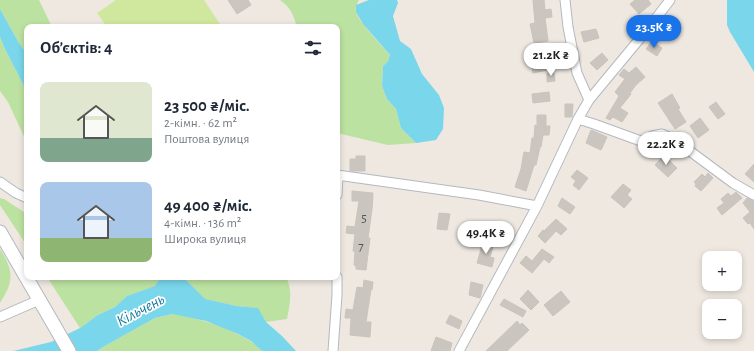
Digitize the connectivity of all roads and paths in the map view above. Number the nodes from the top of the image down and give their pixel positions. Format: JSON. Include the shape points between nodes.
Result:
{"nodes":[{"id":1,"x":565,"y":0,"type":"edge"},
{"id":2,"x":670,"y":0,"type":"edge"},
{"id":3,"x":589,"y":100,"type":"junction"},
{"id":4,"x":578,"y":119,"type":"junction"},
{"id":5,"x":340,"y":175,"type":"edge"},
{"id":6,"x":0,"y":182,"type":"edge"},
{"id":7,"x":754,"y":195,"type":"edge"},
{"id":8,"x":24,"y":197,"type":"edge"},
{"id":9,"x":537,"y":206,"type":"junction"},
{"id":10,"x":0,"y":232,"type":"edge"},
{"id":11,"x":24,"y":274,"type":"edge"},
{"id":12,"x":28,"y":280,"type":"edge"},
{"id":13,"x":337,"y":280,"type":"edge"},
{"id":14,"x":39,"y":300,"type":"junction"},
{"id":15,"x":0,"y":317,"type":"edge"},
{"id":16,"x":69,"y":351,"type":"edge"},
{"id":17,"x":333,"y":351,"type":"edge"},
{"id":18,"x":459,"y":351,"type":"edge"}],
"edges":[{"from":1,"to":3,"type":"street","via":[[577,73]]},
{"from":2,"to":3,"type":"street"},
{"from":3,"to":4,"type":"street"},
{"from":4,"to":7,"type":"street","via":[[638,140],[646,141],[652,136],[662,134]]},
{"from":4,"to":9,"type":"street"},
{"from":5,"to":9,"type":"street"},
{"from":6,"to":8,"type":"street"},
{"from":9,"to":18,"type":"street"},
{"from":10,"to":11,"type":"main road"},
{"from":12,"to":14,"type":"main road"},
{"from":13,"to":17,"type":"street"},
{"from":14,"to":15,"type":"street"},
{"from":14,"to":16,"type":"main road"}]}
